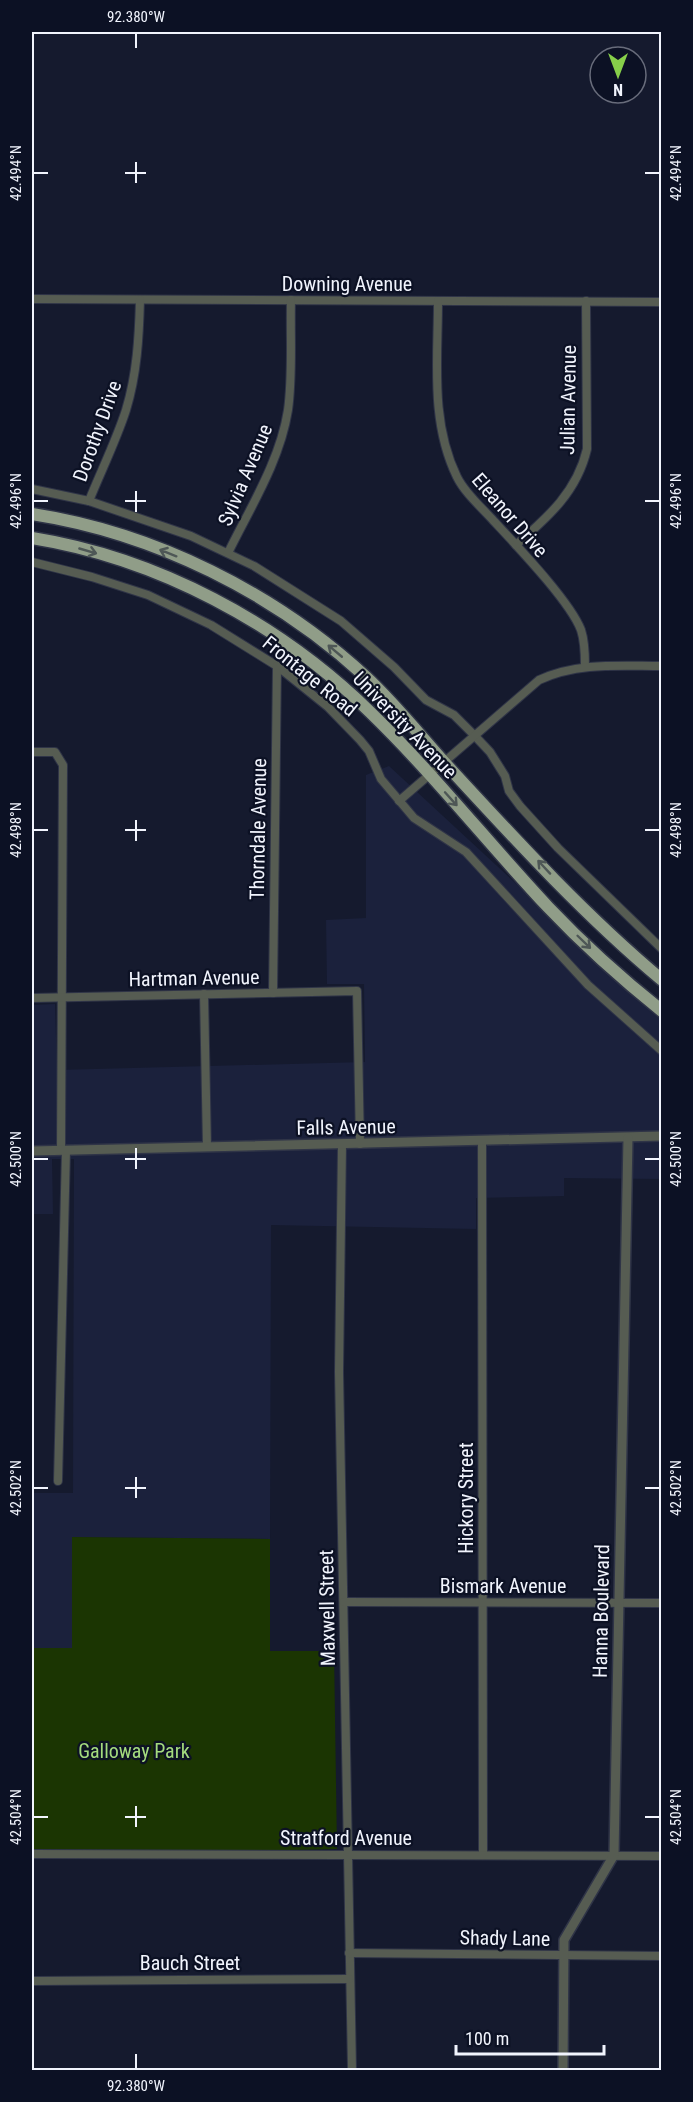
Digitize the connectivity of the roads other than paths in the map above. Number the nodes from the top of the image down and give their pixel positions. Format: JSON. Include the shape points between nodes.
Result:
{"nodes":[{"id":1,"x":32,"y":299,"type":"edge"},
{"id":2,"x":140,"y":300,"type":"junction"},
{"id":3,"x":291,"y":300,"type":"junction"},
{"id":4,"x":438,"y":301,"type":"junction"},
{"id":5,"x":586,"y":301,"type":"junction"},
{"id":6,"x":662,"y":302,"type":"edge"},
{"id":7,"x":32,"y":489,"type":"edge"},
{"id":8,"x":89,"y":501,"type":"junction"},
{"id":9,"x":32,"y":514,"type":"edge"},
{"id":10,"x":32,"y":538,"type":"edge"},
{"id":11,"x":516,"y":545,"type":"junction"},
{"id":12,"x":228,"y":553,"type":"junction"},
{"id":13,"x":32,"y":562,"type":"edge"},
{"id":14,"x":277,"y":666,"type":"junction"},
{"id":15,"x":585,"y":666,"type":"junction"},
{"id":16,"x":662,"y":666,"type":"edge"},
{"id":17,"x":474,"y":735,"type":"junction"},
{"id":18,"x":32,"y":752,"type":"edge"},
{"id":19,"x":443,"y":761,"type":"junction"},
{"id":20,"x":428,"y":774,"type":"junction"},
{"id":21,"x":399,"y":801,"type":"junction"},
{"id":22,"x":662,"y":949,"type":"edge"},
{"id":23,"x":662,"y":980,"type":"edge"},
{"id":24,"x":273,"y":993,"type":"junction"},
{"id":25,"x":204,"y":994,"type":"junction"},
{"id":26,"x":61,"y":997,"type":"junction"},
{"id":27,"x":32,"y":998,"type":"edge"},
{"id":28,"x":662,"y":1011,"type":"edge"},
{"id":29,"x":662,"y":1051,"type":"edge"},
{"id":30,"x":662,"y":1136,"type":"edge"},
{"id":31,"x":628,"y":1138,"type":"junction"},
{"id":32,"x":482,"y":1141,"type":"junction"},
{"id":33,"x":360,"y":1144,"type":"junction"},
{"id":34,"x":342,"y":1145,"type":"junction"},
{"id":35,"x":207,"y":1148,"type":"junction"},
{"id":36,"x":63,"y":1150,"type":"junction"},
{"id":37,"x":32,"y":1151,"type":"edge"},
{"id":38,"x":58,"y":1481,"type":"dead end"},
{"id":39,"x":344,"y":1602,"type":"junction"},
{"id":40,"x":483,"y":1602,"type":"junction"},
{"id":41,"x":619,"y":1603,"type":"junction"},
{"id":42,"x":662,"y":1603,"type":"edge"},
{"id":43,"x":32,"y":1854,"type":"edge"},
{"id":44,"x":483,"y":1854,"type":"junction"},
{"id":45,"x":347,"y":1855,"type":"junction"},
{"id":46,"x":614,"y":1855,"type":"junction"},
{"id":47,"x":662,"y":1856,"type":"edge"},
{"id":48,"x":348,"y":1953,"type":"junction"},
{"id":49,"x":564,"y":1955,"type":"junction"},
{"id":50,"x":662,"y":1956,"type":"edge"},
{"id":51,"x":349,"y":1979,"type":"junction"},
{"id":52,"x":32,"y":1981,"type":"edge"},
{"id":53,"x":352,"y":2070,"type":"edge"},
{"id":54,"x":563,"y":2070,"type":"edge"}],
"edges":[{"from":1,"to":2,"type":"street","name":"Downing Avenue"},
{"from":2,"to":3,"type":"street","name":"Downing Avenue"},
{"from":2,"to":8,"type":"street","name":"Dorothy Drive","via":[[131,390]]},
{"from":3,"to":4,"type":"street","name":"Downing Avenue"},
{"from":3,"to":12,"type":"street","name":"Sylvia Avenue","via":[[290,392],[284,430],[270,468]]},
{"from":4,"to":5,"type":"street","name":"Downing Avenue"},
{"from":4,"to":11,"type":"street","name":"Eleanor Drive","via":[[438,408],[444,446],[459,480]]},
{"from":5,"to":6,"type":"street","name":"Downing Avenue"},
{"from":5,"to":11,"type":"street","name":"Julian Avenue","via":[[587,449],[582,470],[573,488],[549,516]]},
{"from":7,"to":8,"type":"street"},
{"from":8,"to":12,"type":"street","via":[[160,524]]},
{"from":19,"to":9,"type":"main road","name":"University Avenue","one_way":true,"via":[[365,676],[272,606],[165,551],[93,527]]},
{"from":10,"to":20,"type":"main road","name":"University Avenue","one_way":true,"via":[[109,557],[172,579],[264,628],[350,694]]},
{"from":11,"to":15,"type":"street","name":"Eleanor Drive","via":[[576,621],[584,642]]},
{"from":12,"to":17,"type":"street","via":[[341,621],[426,700],[454,715]]},
{"from":13,"to":14,"type":"street","name":"Frontage Road","via":[[148,596],[211,625]]},
{"from":14,"to":21,"type":"street","name":"Frontage Road","via":[[328,707],[360,740],[381,779]]},
{"from":14,"to":24,"type":"street","name":"Thorndale Avenue"},
{"from":15,"to":16,"type":"street"},
{"from":15,"to":17,"type":"street","via":[[539,680]]},
{"from":17,"to":19,"type":"street"},
{"from":17,"to":22,"type":"street","via":[[490,752],[520,806]]},
{"from":18,"to":26,"type":"street","via":[[56,752],[63,765]]},
{"from":19,"to":20,"type":"street"},
{"from":23,"to":19,"type":"main road","name":"University Avenue","one_way":true,"via":[[569,894]]},
{"from":20,"to":21,"type":"street"},
{"from":20,"to":28,"type":"main road","name":"University Avenue","one_way":true,"via":[[549,908]]},
{"from":21,"to":29,"type":"street","name":"Frontage Road","via":[[425,827],[466,852],[588,985]]},
{"from":24,"to":25,"type":"street","name":"Hartman Avenue"},
{"from":24,"to":33,"type":"street","name":"Hartman Avenue","via":[[357,991]]},
{"from":25,"to":26,"type":"street","name":"Hartman Avenue"},
{"from":25,"to":35,"type":"street"},
{"from":26,"to":27,"type":"street","name":"Hartman Avenue"},
{"from":26,"to":36,"type":"street"},
{"from":30,"to":31,"type":"street","name":"Falls Avenue"},
{"from":31,"to":32,"type":"street","name":"Falls Avenue"},
{"from":31,"to":41,"type":"street","name":"Hanna Boulevard"},
{"from":32,"to":33,"type":"street","name":"Falls Avenue"},
{"from":32,"to":40,"type":"street","name":"Hickory Street"},
{"from":33,"to":34,"type":"street","name":"Falls Avenue"},
{"from":34,"to":35,"type":"street","name":"Falls Avenue"},
{"from":34,"to":39,"type":"street","name":"Maxwell Street","via":[[339,1372]]},
{"from":35,"to":36,"type":"street","name":"Falls Avenue"},
{"from":36,"to":37,"type":"street","name":"Falls Avenue"},
{"from":36,"to":38,"type":"street"},
{"from":39,"to":40,"type":"street","name":"Bismark Avenue"},
{"from":39,"to":45,"type":"street","name":"Maxwell Street"},
{"from":40,"to":41,"type":"street","name":"Bismark Avenue"},
{"from":40,"to":44,"type":"street","name":"Hickory Street"},
{"from":41,"to":42,"type":"street","name":"Bismark Avenue"},
{"from":41,"to":46,"type":"street","name":"Hanna Boulevard"},
{"from":43,"to":45,"type":"street","name":"Stratford Avenue"},
{"from":44,"to":45,"type":"street","name":"Stratford Avenue"},
{"from":44,"to":46,"type":"street","name":"Stratford Avenue"},
{"from":45,"to":48,"type":"street","name":"Maxwell Street"},
{"from":46,"to":47,"type":"street","name":"Stratford Avenue"},
{"from":46,"to":49,"type":"street","name":"Hanna Boulevard","via":[[564,1940]]},
{"from":48,"to":49,"type":"street","name":"Shady Lane"},
{"from":48,"to":51,"type":"street","name":"Maxwell Street"},
{"from":49,"to":50,"type":"street","name":"Shady Lane"},
{"from":49,"to":54,"type":"street","name":"Hanna Boulevard"},
{"from":51,"to":52,"type":"street","name":"Bauch Street"},
{"from":51,"to":53,"type":"street","name":"Maxwell Street"}]}
